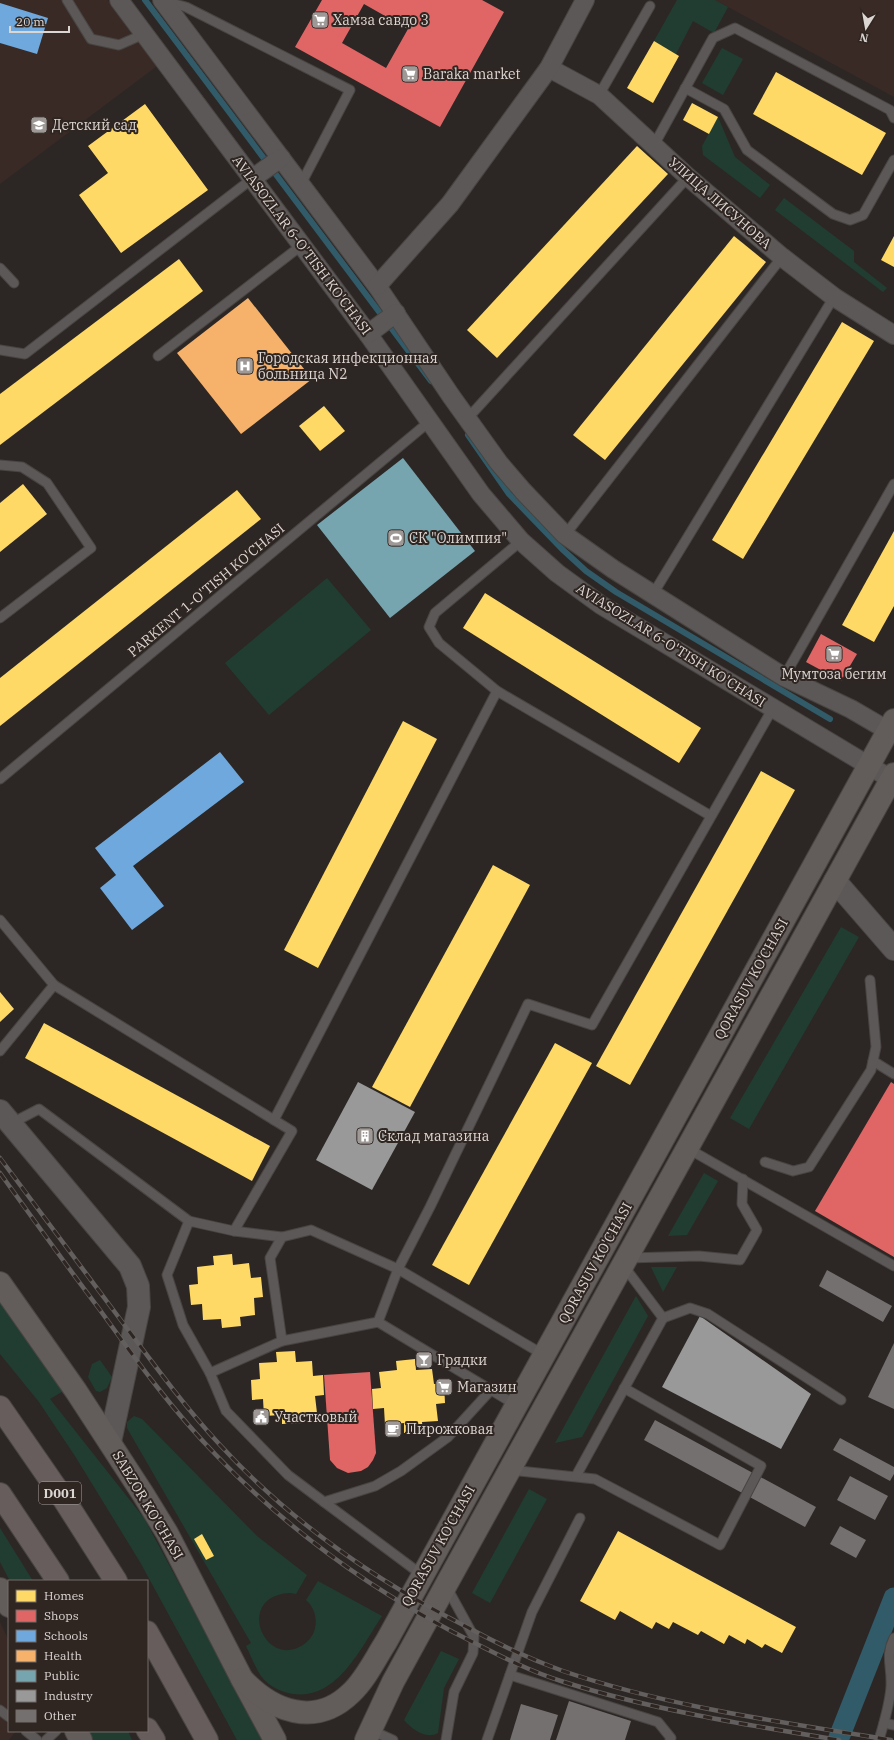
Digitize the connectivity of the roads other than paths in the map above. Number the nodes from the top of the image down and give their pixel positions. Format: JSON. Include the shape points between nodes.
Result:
{"nodes":[{"id":1,"x":67,"y":0,"type":"edge"},
{"id":2,"x":119,"y":0,"type":"edge"},
{"id":3,"x":585,"y":0,"type":"edge"},
{"id":4,"x":162,"y":1,"type":"edge"},
{"id":5,"x":650,"y":6,"type":"dead end"},
{"id":6,"x":144,"y":34,"type":"junction"},
{"id":7,"x":549,"y":68,"type":"junction"},
{"id":8,"x":685,"y":88,"type":"junction"},
{"id":9,"x":599,"y":96,"type":"junction"},
{"id":10,"x":894,"y":118,"type":"edge"},
{"id":11,"x":654,"y":145,"type":"junction"},
{"id":12,"x":894,"y":160,"type":"edge"},
{"id":13,"x":269,"y":167,"type":"junction"},
{"id":14,"x":688,"y":177,"type":"junction"},
{"id":15,"x":301,"y":184,"type":"junction"},
{"id":16,"x":302,"y":245,"type":"junction"},
{"id":17,"x":782,"y":257,"type":"junction"},
{"id":18,"x":0,"y":268,"type":"edge"},
{"id":19,"x":14,"y":283,"type":"dead end"},
{"id":20,"x":377,"y":286,"type":"junction"},
{"id":21,"x":834,"y":297,"type":"junction"},
{"id":22,"x":394,"y":315,"type":"junction"},
{"id":23,"x":371,"y":332,"type":"junction"},
{"id":24,"x":894,"y":335,"type":"edge"},
{"id":25,"x":0,"y":350,"type":"edge"},
{"id":26,"x":158,"y":356,"type":"dead end"},
{"id":27,"x":468,"y":418,"type":"junction"},
{"id":28,"x":430,"y":422,"type":"junction"},
{"id":29,"x":0,"y":465,"type":"edge"},
{"id":30,"x":894,"y":484,"type":"edge"},
{"id":31,"x":565,"y":535,"type":"junction"},
{"id":32,"x":521,"y":541,"type":"junction"},
{"id":33,"x":653,"y":594,"type":"junction"},
{"id":34,"x":0,"y":618,"type":"edge"},
{"id":35,"x":784,"y":677,"type":"junction"},
{"id":36,"x":497,"y":691,"type":"junction"},
{"id":37,"x":773,"y":708,"type":"junction"},
{"id":38,"x":892,"y":729,"type":"edge"},
{"id":39,"x":869,"y":766,"type":"junction"},
{"id":40,"x":893,"y":776,"type":"edge"},
{"id":41,"x":0,"y":779,"type":"edge"},
{"id":42,"x":711,"y":816,"type":"junction"},
{"id":43,"x":835,"y":881,"type":"junction"},
{"id":44,"x":0,"y":920,"type":"edge"},
{"id":45,"x":894,"y":949,"type":"edge"},
{"id":46,"x":870,"y":980,"type":"dead end"},
{"id":47,"x":54,"y":985,"type":"junction"},
{"id":48,"x":0,"y":1051,"type":"edge"},
{"id":49,"x":873,"y":1061,"type":"junction"},
{"id":50,"x":894,"y":1074,"type":"edge"},
{"id":51,"x":5,"y":1118,"type":"edge"},
{"id":52,"x":274,"y":1120,"type":"junction"},
{"id":53,"x":687,"y":1148,"type":"junction"},
{"id":54,"x":765,"y":1162,"type":"dead end"},
{"id":55,"x":743,"y":1179,"type":"junction"},
{"id":56,"x":189,"y":1222,"type":"junction"},
{"id":57,"x":234,"y":1231,"type":"junction"},
{"id":58,"x":282,"y":1237,"type":"junction"},
{"id":59,"x":624,"y":1261,"type":"junction"},
{"id":60,"x":894,"y":1266,"type":"edge"},
{"id":61,"x":398,"y":1269,"type":"junction"},
{"id":62,"x":0,"y":1283,"type":"edge"},
{"id":63,"x":663,"y":1318,"type":"junction"},
{"id":64,"x":378,"y":1322,"type":"junction"},
{"id":65,"x":282,"y":1341,"type":"junction"},
{"id":66,"x":544,"y":1354,"type":"junction"},
{"id":67,"x":210,"y":1373,"type":"junction"},
{"id":68,"x":624,"y":1388,"type":"junction"},
{"id":69,"x":490,"y":1391,"type":"junction"},
{"id":70,"x":841,"y":1400,"type":"dead end"},
{"id":71,"x":516,"y":1406,"type":"junction"},
{"id":72,"x":0,"y":1407,"type":"edge"},
{"id":73,"x":110,"y":1442,"type":"junction"},
{"id":74,"x":509,"y":1469,"type":"junction"},
{"id":75,"x":576,"y":1476,"type":"junction"},
{"id":76,"x":0,"y":1494,"type":"edge"},
{"id":77,"x":324,"y":1502,"type":"junction"},
{"id":78,"x":580,"y":1518,"type":"dead end"},
{"id":79,"x":422,"y":1575,"type":"junction"},
{"id":80,"x":57,"y":1580,"type":"edge"},
{"id":81,"x":115,"y":1580,"type":"edge"},
{"id":82,"x":446,"y":1585,"type":"junction"},
{"id":83,"x":0,"y":1589,"type":"edge"},
{"id":84,"x":8,"y":1604,"type":"edge"},
{"id":85,"x":148,"y":1634,"type":"edge"},
{"id":86,"x":894,"y":1638,"type":"edge"},
{"id":87,"x":510,"y":1676,"type":"junction"},
{"id":88,"x":242,"y":1679,"type":"junction"},
{"id":89,"x":0,"y":1710,"type":"edge"},
{"id":90,"x":8,"y":1716,"type":"edge"},
{"id":91,"x":884,"y":1723,"type":"junction"},
{"id":92,"x":894,"y":1725,"type":"edge"},
{"id":93,"x":148,"y":1731,"type":"edge"},
{"id":94,"x":27,"y":1732,"type":"edge"},
{"id":95,"x":55,"y":1732,"type":"edge"},
{"id":96,"x":368,"y":1735,"type":"edge"},
{"id":97,"x":37,"y":1740,"type":"edge"},
{"id":98,"x":46,"y":1740,"type":"edge"},
{"id":99,"x":154,"y":1740,"type":"edge"},
{"id":100,"x":207,"y":1740,"type":"edge"},
{"id":101,"x":275,"y":1740,"type":"edge"},
{"id":102,"x":392,"y":1740,"type":"edge"},
{"id":103,"x":446,"y":1740,"type":"edge"},
{"id":104,"x":487,"y":1740,"type":"edge"},
{"id":105,"x":670,"y":1740,"type":"edge"},
{"id":106,"x":879,"y":1740,"type":"edge"}],
"edges":[{"from":1,"to":6,"type":"lane","via":[[91,39],[119,45]]},
{"from":2,"to":6,"type":"street","name":"AVIASOZLAR 6-O'TISH KO'CHASI"},
{"from":3,"to":7,"type":"street"},
{"from":4,"to":13,"type":"street","name":"AVIASOZLAR 6-O'TISH KO'CHASI"},
{"from":4,"to":15,"type":"lane","via":[[186,7],[350,90]]},
{"from":5,"to":9,"type":"lane"},
{"from":6,"to":13,"type":"street","name":"AVIASOZLAR 6-O'TISH KO'CHASI"},
{"from":7,"to":9,"type":"street","name":"УЛИЦА ЛИСУНОВА"},
{"from":7,"to":20,"type":"street","via":[[450,204]]},
{"from":8,"to":10,"type":"lane","via":[[713,38],[735,28],[890,110]]},
{"from":8,"to":11,"type":"lane"},
{"from":8,"to":12,"type":"lane","via":[[724,109],[747,150],[833,214],[850,220],[863,216]]},
{"from":9,"to":11,"type":"street","name":"УЛИЦА ЛИСУНОВА"},
{"from":11,"to":14,"type":"street","name":"УЛИЦА ЛИСУНОВА"},
{"from":13,"to":15,"type":"street","name":"AVIASOZLAR 6-O'TISH KO'CHASI"},
{"from":13,"to":16,"type":"street","name":"AVIASOZLAR 6-O'TISH KO'CHASI"},
{"from":13,"to":25,"type":"lane","via":[[25,354]]},
{"from":14,"to":17,"type":"street","name":"УЛИЦА ЛИСУНОВА"},
{"from":14,"to":27,"type":"lane"},
{"from":15,"to":20,"type":"street","name":"AVIASOZLAR 6-O'TISH KO'CHASI"},
{"from":16,"to":23,"type":"street","name":"AVIASOZLAR 6-O'TISH KO'CHASI"},
{"from":16,"to":26,"type":"lane"},
{"from":17,"to":21,"type":"street","name":"УЛИЦА ЛИСУНОВА"},
{"from":17,"to":31,"type":"lane"},
{"from":18,"to":19,"type":"lane"},
{"from":20,"to":22,"type":"street","name":"AVIASOZLAR 6-O'TISH KO'CHASI"},
{"from":21,"to":24,"type":"street","name":"УЛИЦА ЛИСУНОВА"},
{"from":21,"to":33,"type":"lane"},
{"from":22,"to":23,"type":"street"},
{"from":22,"to":27,"type":"street","name":"AVIASOZLAR 6-O'TISH KO'CHASI"},
{"from":23,"to":28,"type":"street","name":"AVIASOZLAR 6-O'TISH KO'CHASI"},
{"from":27,"to":31,"type":"street","name":"AVIASOZLAR 6-O'TISH KO'CHASI","via":[[511,477]]},
{"from":28,"to":32,"type":"street","name":"AVIASOZLAR 6-O'TISH KO'CHASI","via":[[481,494]]},
{"from":28,"to":41,"type":"lane","name":"PARKENT 1-O'TISH KO'CHASI"},
{"from":29,"to":34,"type":"lane","via":[[22,467],[46,483],[91,548]]},
{"from":30,"to":35,"type":"lane"},
{"from":31,"to":33,"type":"street","name":"AVIASOZLAR 6-O'TISH KO'CHASI"},
{"from":32,"to":36,"type":"lane","via":[[435,613],[429,628],[439,643]]},
{"from":32,"to":37,"type":"street","name":"AVIASOZLAR 6-O'TISH KO'CHASI","via":[[557,573],[601,605]]},
{"from":33,"to":35,"type":"street","name":"AVIASOZLAR 6-O'TISH KO'CHASI"},
{"from":35,"to":38,"type":"street","name":"AVIASOZLAR 6-O'TISH KO'CHASI"},
{"from":36,"to":42,"type":"lane"},
{"from":36,"to":52,"type":"lane"},
{"from":37,"to":39,"type":"street","name":"AVIASOZLAR 6-O'TISH KO'CHASI"},
{"from":37,"to":42,"type":"lane"},
{"from":38,"to":39,"type":"main road","name":"QORASUV KO'CHASI"},
{"from":39,"to":40,"type":"street","name":"AVIASOZLAR 6-O'TISH KO'CHASI"},
{"from":39,"to":66,"type":"main road","name":"QORASUV KO'CHASI"},
{"from":40,"to":43,"type":"main road","name":"QORASUV KO'CHASI"},
{"from":42,"to":61,"type":"lane","via":[[592,1026],[528,1004]]},
{"from":43,"to":45,"type":"street"},
{"from":43,"to":53,"type":"main road","name":"QORASUV KO'CHASI"},
{"from":44,"to":47,"type":"lane"},
{"from":46,"to":49,"type":"lane","via":[[876,1047]]},
{"from":47,"to":48,"type":"lane"},
{"from":47,"to":52,"type":"lane"},
{"from":49,"to":50,"type":"lane"},
{"from":49,"to":54,"type":"lane","via":[[871,1070],[809,1167],[793,1171]]},
{"from":51,"to":56,"type":"lane","via":[[39,1109]]},
{"from":51,"to":73,"type":"street","via":[[130,1266],[138,1286],[139,1307]]},
{"from":52,"to":57,"type":"lane","via":[[292,1131]]},
{"from":53,"to":55,"type":"lane"},
{"from":53,"to":59,"type":"main road","name":"QORASUV KO'CHASI"},
{"from":55,"to":59,"type":"lane","via":[[742,1204],[757,1230],[740,1260],[699,1256]]},
{"from":55,"to":60,"type":"lane"},
{"from":56,"to":57,"type":"lane"},
{"from":56,"to":67,"type":"lane","via":[[167,1275],[183,1325]]},
{"from":57,"to":58,"type":"lane"},
{"from":58,"to":61,"type":"lane","via":[[311,1230]]},
{"from":58,"to":65,"type":"lane","via":[[270,1258]]},
{"from":59,"to":63,"type":"lane"},
{"from":59,"to":74,"type":"main road","name":"QORASUV KO'CHASI"},
{"from":61,"to":64,"type":"lane"},
{"from":61,"to":66,"type":"lane"},
{"from":62,"to":73,"type":"main road","name":"SABZOR KO'CHASI"},
{"from":63,"to":68,"type":"lane"},
{"from":63,"to":70,"type":"lane","via":[[690,1308],[708,1314]]},
{"from":64,"to":65,"type":"lane"},
{"from":64,"to":69,"type":"lane"},
{"from":65,"to":67,"type":"lane"},
{"from":66,"to":71,"type":"main road","name":"QORASUV KO'CHASI"},
{"from":67,"to":77,"type":"lane","via":[[226,1412],[288,1475]]},
{"from":68,"to":75,"type":"lane"},
{"from":68,"to":75,"type":"lane","via":[[761,1466],[720,1546],[595,1479]]},
{"from":69,"to":71,"type":"lane"},
{"from":69,"to":77,"type":"lane","via":[[448,1437],[401,1471],[375,1486]]},
{"from":71,"to":79,"type":"main road","name":"QORASUV KO'CHASI"},
{"from":72,"to":81,"type":"highway","number":"D001"},
{"from":73,"to":88,"type":"main road","name":"SABZOR KO'CHASI","via":[[167,1533]]},
{"from":74,"to":75,"type":"lane"},
{"from":74,"to":82,"type":"main road","name":"QORASUV KO'CHASI"},
{"from":76,"to":80,"type":"highway"},
{"from":77,"to":79,"type":"lane"},
{"from":78,"to":87,"type":"lane","via":[[532,1612]]},
{"from":79,"to":88,"type":"main road","name":"QORASUV KO'CHASI","via":[[364,1677],[351,1693],[339,1702],[317,1711],[293,1712],[263,1699]]},
{"from":82,"to":96,"type":"main road","name":"QORASUV KO'CHASI","via":[[393,1682]]},
{"from":82,"to":103,"type":"lane","via":[[474,1637],[473,1653],[454,1692]]},
{"from":83,"to":84,"type":"main road"},
{"from":85,"to":100,"type":"highway"},
{"from":86,"to":91,"type":"lane","via":[[889,1650],[891,1684]]},
{"from":87,"to":104,"type":"lane"},
{"from":87,"to":105,"type":"lane","via":[[658,1722]]},
{"from":88,"to":101,"type":"main road","name":"SABZOR KO'CHASI"},
{"from":89,"to":90,"type":"lane"},
{"from":91,"to":92,"type":"lane"},
{"from":91,"to":106,"type":"lane"},
{"from":93,"to":99,"type":"highway"},
{"from":94,"to":97,"type":"lane"},
{"from":95,"to":98,"type":"lane"},
{"from":96,"to":102,"type":"lane"}]}
